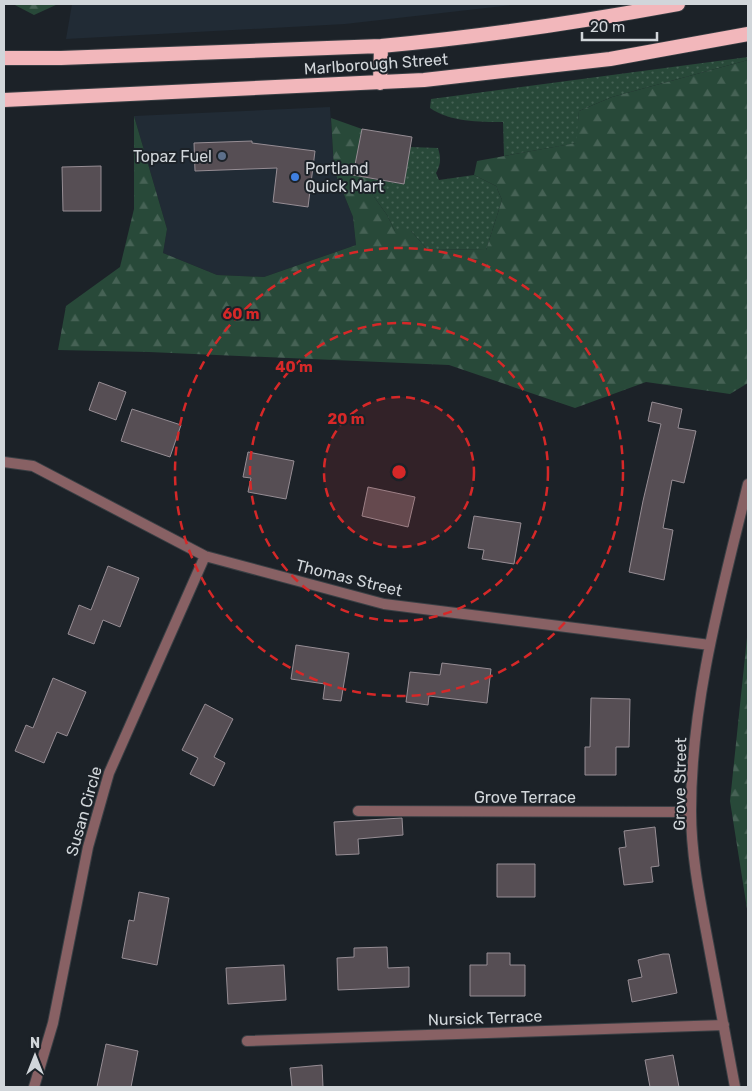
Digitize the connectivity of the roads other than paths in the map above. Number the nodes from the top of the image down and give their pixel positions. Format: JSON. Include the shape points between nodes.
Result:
{"nodes":[{"id":1,"x":678,"y":4,"type":"edge"},
{"id":2,"x":748,"y":34,"type":"edge"},
{"id":3,"x":380,"y":46,"type":"junction"},
{"id":4,"x":4,"y":58,"type":"edge"},
{"id":5,"x":380,"y":83,"type":"junction"},
{"id":6,"x":4,"y":100,"type":"edge"},
{"id":7,"x":4,"y":462,"type":"edge"},
{"id":8,"x":748,"y":484,"type":"edge"},
{"id":9,"x":205,"y":556,"type":"junction"},
{"id":10,"x":710,"y":645,"type":"junction"},
{"id":11,"x":358,"y":811,"type":"dead end"},
{"id":12,"x":691,"y":812,"type":"junction"},
{"id":13,"x":724,"y":1025,"type":"junction"},
{"id":14,"x":247,"y":1040,"type":"dead end"},
{"id":15,"x":34,"y":1087,"type":"edge"},
{"id":16,"x":735,"y":1087,"type":"edge"}],
"edges":[{"from":1,"to":3,"type":"highway","name":"Marlborough Street","via":[[605,17]]},
{"from":2,"to":5,"type":"highway","name":"Marlborough Street","via":[[610,59]]},
{"from":3,"to":4,"type":"highway","name":"Marlborough Street"},
{"from":3,"to":5,"type":"highway"},
{"from":5,"to":6,"type":"highway","name":"Marlborough Street"},
{"from":7,"to":9,"type":"street","name":"Thomas Street","via":[[33,466]]},
{"from":8,"to":10,"type":"street","name":"Grove Street"},
{"from":9,"to":10,"type":"street","name":"Thomas Street","via":[[384,604]]},
{"from":9,"to":15,"type":"street","name":"Susan Circle","via":[[109,773],[88,847],[53,1024]]},
{"from":10,"to":12,"type":"street","name":"Grove Street","via":[[698,707]]},
{"from":11,"to":12,"type":"street","name":"Grove Terrace"},
{"from":12,"to":13,"type":"street","name":"Grove Street","via":[[697,883]]},
{"from":13,"to":14,"type":"street","name":"Nursick Terrace"},
{"from":13,"to":16,"type":"street","name":"Grove Street"}]}
